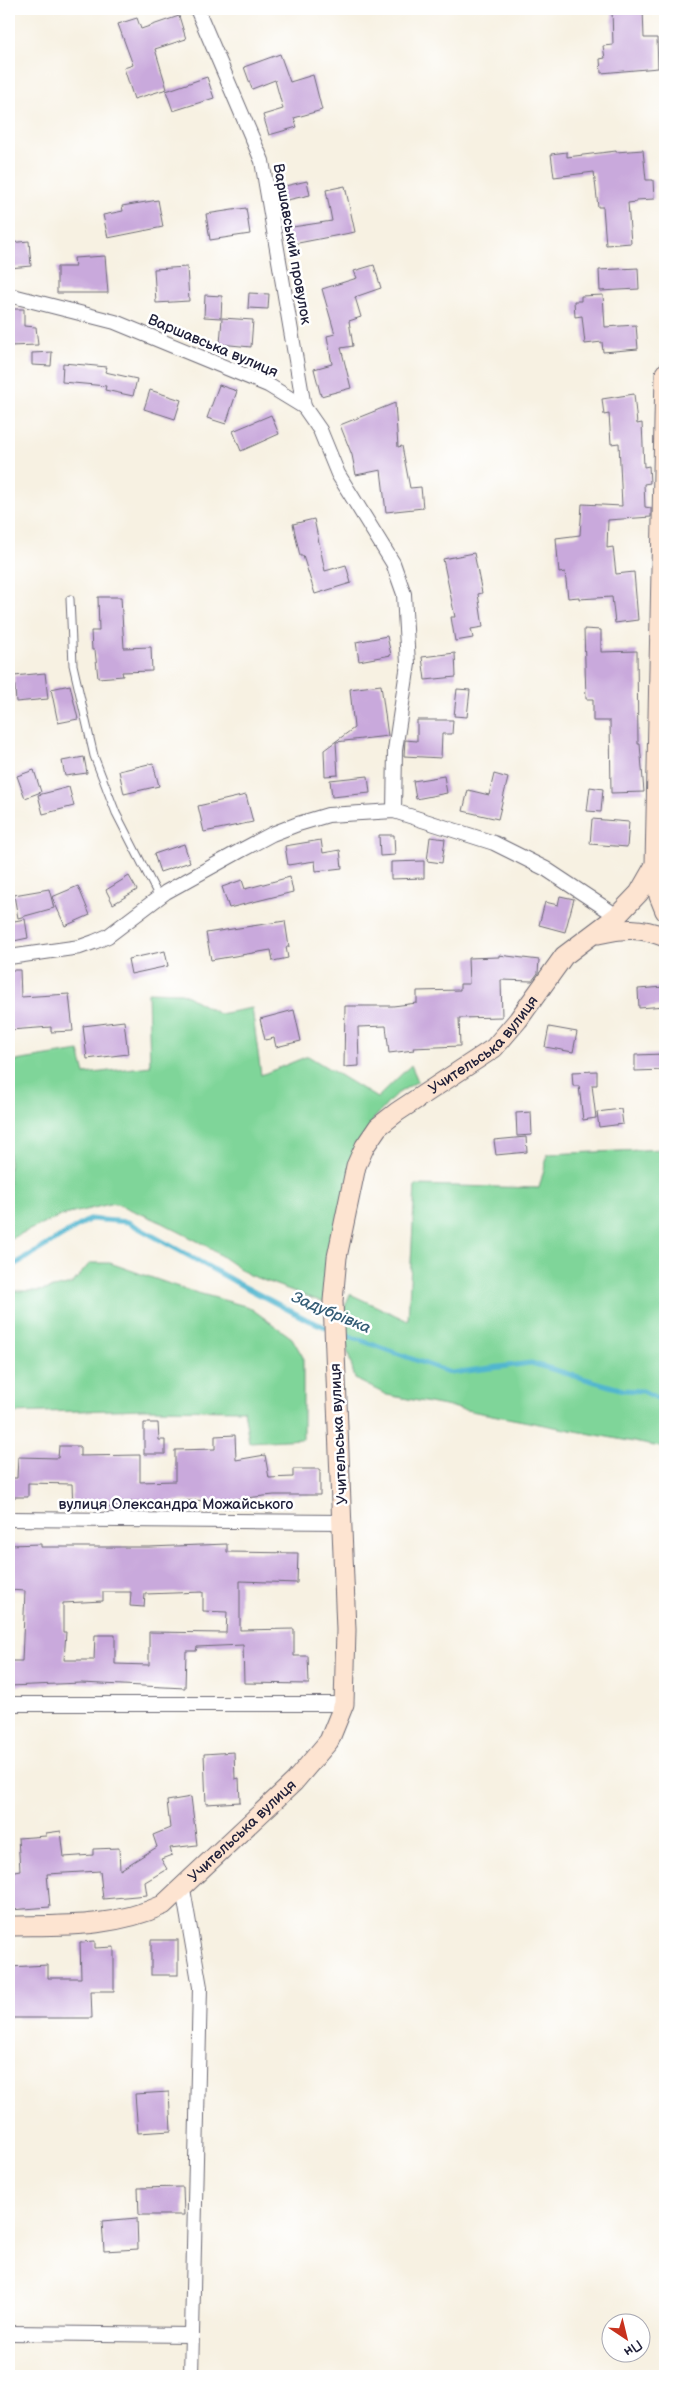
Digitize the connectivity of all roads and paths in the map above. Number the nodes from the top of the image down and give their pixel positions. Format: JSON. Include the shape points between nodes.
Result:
{"nodes":[{"id":1,"x":197,"y":9,"type":"edge"},
{"id":2,"x":9,"y":295,"type":"edge"},
{"id":3,"x":665,"y":372,"type":"edge"},
{"id":4,"x":304,"y":408,"type":"junction"},
{"id":5,"x":70,"y":598,"type":"dead end"},
{"id":6,"x":394,"y":811,"type":"junction"},
{"id":7,"x":655,"y":865,"type":"junction"},
{"id":8,"x":159,"y":898,"type":"junction"},
{"id":9,"x":665,"y":911,"type":"edge"},
{"id":10,"x":617,"y":916,"type":"junction"},
{"id":11,"x":592,"y":936,"type":"junction"},
{"id":12,"x":665,"y":937,"type":"edge"},
{"id":13,"x":9,"y":957,"type":"edge"},
{"id":14,"x":9,"y":1519,"type":"edge"},
{"id":15,"x":343,"y":1522,"type":"junction"},
{"id":16,"x":9,"y":1704,"type":"edge"},
{"id":17,"x":344,"y":1704,"type":"junction"},
{"id":18,"x":183,"y":1889,"type":"junction"},
{"id":19,"x":9,"y":1926,"type":"edge"},
{"id":20,"x":9,"y":2334,"type":"edge"},
{"id":21,"x":192,"y":2335,"type":"junction"},
{"id":22,"x":191,"y":2376,"type":"edge"}],
"edges":[{"from":1,"to":4,"type":"street","name":"Варшавський провулок","via":[[262,161]]},
{"from":2,"to":4,"type":"street","name":"Варшавська вулиця","via":[[116,322],[268,385]]},
{"from":3,"to":7,"type":"main road"},
{"from":4,"to":6,"type":"street","name":"Варшавська вулиця","via":[[320,430],[338,474],[392,563],[404,594],[408,664],[395,750]]},
{"from":5,"to":8,"type":"lane","via":[[73,665],[94,756],[116,813]]},
{"from":6,"to":8,"type":"street","via":[[328,815],[298,824],[272,834]]},
{"from":6,"to":10,"type":"street","via":[[494,843],[546,869]]},
{"from":7,"to":9,"type":"main road"},
{"from":7,"to":10,"type":"main road","name":"Учительська вулиця","via":[[639,893]]},
{"from":8,"to":13,"type":"street","via":[[108,936],[94,942]]},
{"from":10,"to":11,"type":"main road","name":"Учительська вулиця"},
{"from":11,"to":12,"type":"main road","via":[[625,928]]},
{"from":11,"to":15,"type":"main road","name":"Учительська вулиця","via":[[564,956],[494,1048],[378,1127],[356,1166],[337,1257],[333,1301]]},
{"from":14,"to":15,"type":"street","name":"вулиця Олександра Можайського"},
{"from":15,"to":17,"type":"main road","name":"Учительська вулиця"},
{"from":16,"to":17,"type":"street"},
{"from":17,"to":18,"type":"main road","name":"Учительська вулиця","via":[[329,1741],[294,1782]]},
{"from":18,"to":19,"type":"main road","name":"Учительська вулиця","via":[[163,1905],[142,1915],[96,1925]]},
{"from":18,"to":21,"type":"street","via":[[200,1987]]},
{"from":20,"to":21,"type":"street"},
{"from":21,"to":22,"type":"street"}]}
